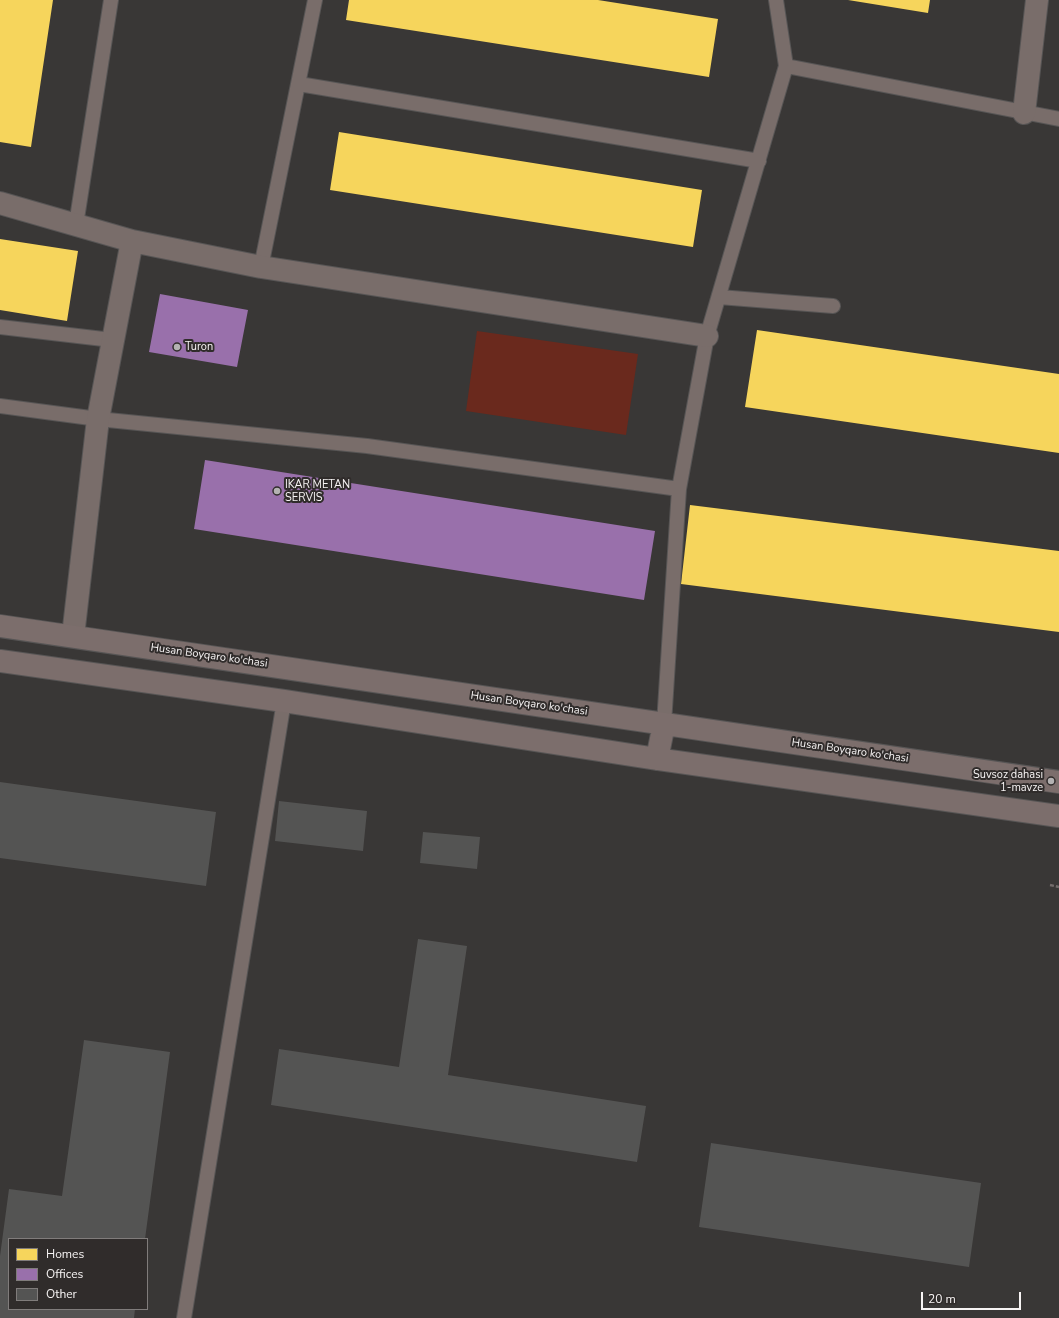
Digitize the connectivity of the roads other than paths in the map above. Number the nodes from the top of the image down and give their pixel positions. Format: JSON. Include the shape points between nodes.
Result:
{"nodes":[{"id":1,"x":111,"y":0,"type":"edge"},
{"id":2,"x":315,"y":0,"type":"edge"},
{"id":3,"x":776,"y":0,"type":"edge"},
{"id":4,"x":1037,"y":0,"type":"edge"},
{"id":5,"x":786,"y":66,"type":"junction"},
{"id":6,"x":299,"y":84,"type":"junction"},
{"id":7,"x":1024,"y":113,"type":"junction"},
{"id":8,"x":1059,"y":119,"type":"edge"},
{"id":9,"x":759,"y":161,"type":"junction"},
{"id":10,"x":0,"y":203,"type":"edge"},
{"id":11,"x":76,"y":225,"type":"junction"},
{"id":12,"x":132,"y":242,"type":"junction"},
{"id":13,"x":260,"y":266,"type":"junction"},
{"id":14,"x":718,"y":297,"type":"junction"},
{"id":15,"x":833,"y":306,"type":"dead end"},
{"id":16,"x":0,"y":327,"type":"edge"},
{"id":17,"x":707,"y":336,"type":"junction"},
{"id":18,"x":112,"y":340,"type":"junction"},
{"id":19,"x":0,"y":406,"type":"edge"},
{"id":20,"x":98,"y":419,"type":"junction"},
{"id":21,"x":679,"y":489,"type":"junction"},
{"id":22,"x":0,"y":626,"type":"edge"},
{"id":23,"x":73,"y":636,"type":"junction"},
{"id":24,"x":0,"y":661,"type":"edge"},
{"id":25,"x":284,"y":701,"type":"junction"},
{"id":26,"x":664,"y":724,"type":"junction"},
{"id":27,"x":657,"y":759,"type":"junction"},
{"id":28,"x":1059,"y":782,"type":"edge"},
{"id":29,"x":1059,"y":816,"type":"edge"},
{"id":30,"x":184,"y":1318,"type":"edge"}],
"edges":[{"from":1,"to":11,"type":"lane"},
{"from":2,"to":6,"type":"lane"},
{"from":3,"to":5,"type":"lane"},
{"from":4,"to":7,"type":"street"},
{"from":5,"to":7,"type":"lane"},
{"from":5,"to":9,"type":"lane"},
{"from":6,"to":9,"type":"lane"},
{"from":6,"to":13,"type":"lane"},
{"from":7,"to":8,"type":"lane"},
{"from":9,"to":14,"type":"lane"},
{"from":10,"to":11,"type":"street"},
{"from":11,"to":12,"type":"street"},
{"from":12,"to":13,"type":"street"},
{"from":12,"to":18,"type":"street"},
{"from":13,"to":17,"type":"street"},
{"from":14,"to":15,"type":"lane"},
{"from":14,"to":17,"type":"lane"},
{"from":16,"to":18,"type":"lane"},
{"from":17,"to":21,"type":"lane"},
{"from":18,"to":20,"type":"street"},
{"from":19,"to":20,"type":"lane"},
{"from":20,"to":21,"type":"lane","via":[[367,446]]},
{"from":20,"to":23,"type":"street"},
{"from":21,"to":26,"type":"lane"},
{"from":22,"to":23,"type":"main road","name":"Husan Boyqaro ko'chasi"},
{"from":23,"to":26,"type":"main road","name":"Husan Boyqaro ko'chasi"},
{"from":24,"to":25,"type":"main road"},
{"from":25,"to":27,"type":"main road"},
{"from":25,"to":30,"type":"lane"},
{"from":26,"to":27,"type":"main road"},
{"from":26,"to":28,"type":"main road","name":"Husan Boyqaro ko'chasi"},
{"from":27,"to":29,"type":"main road"}]}
